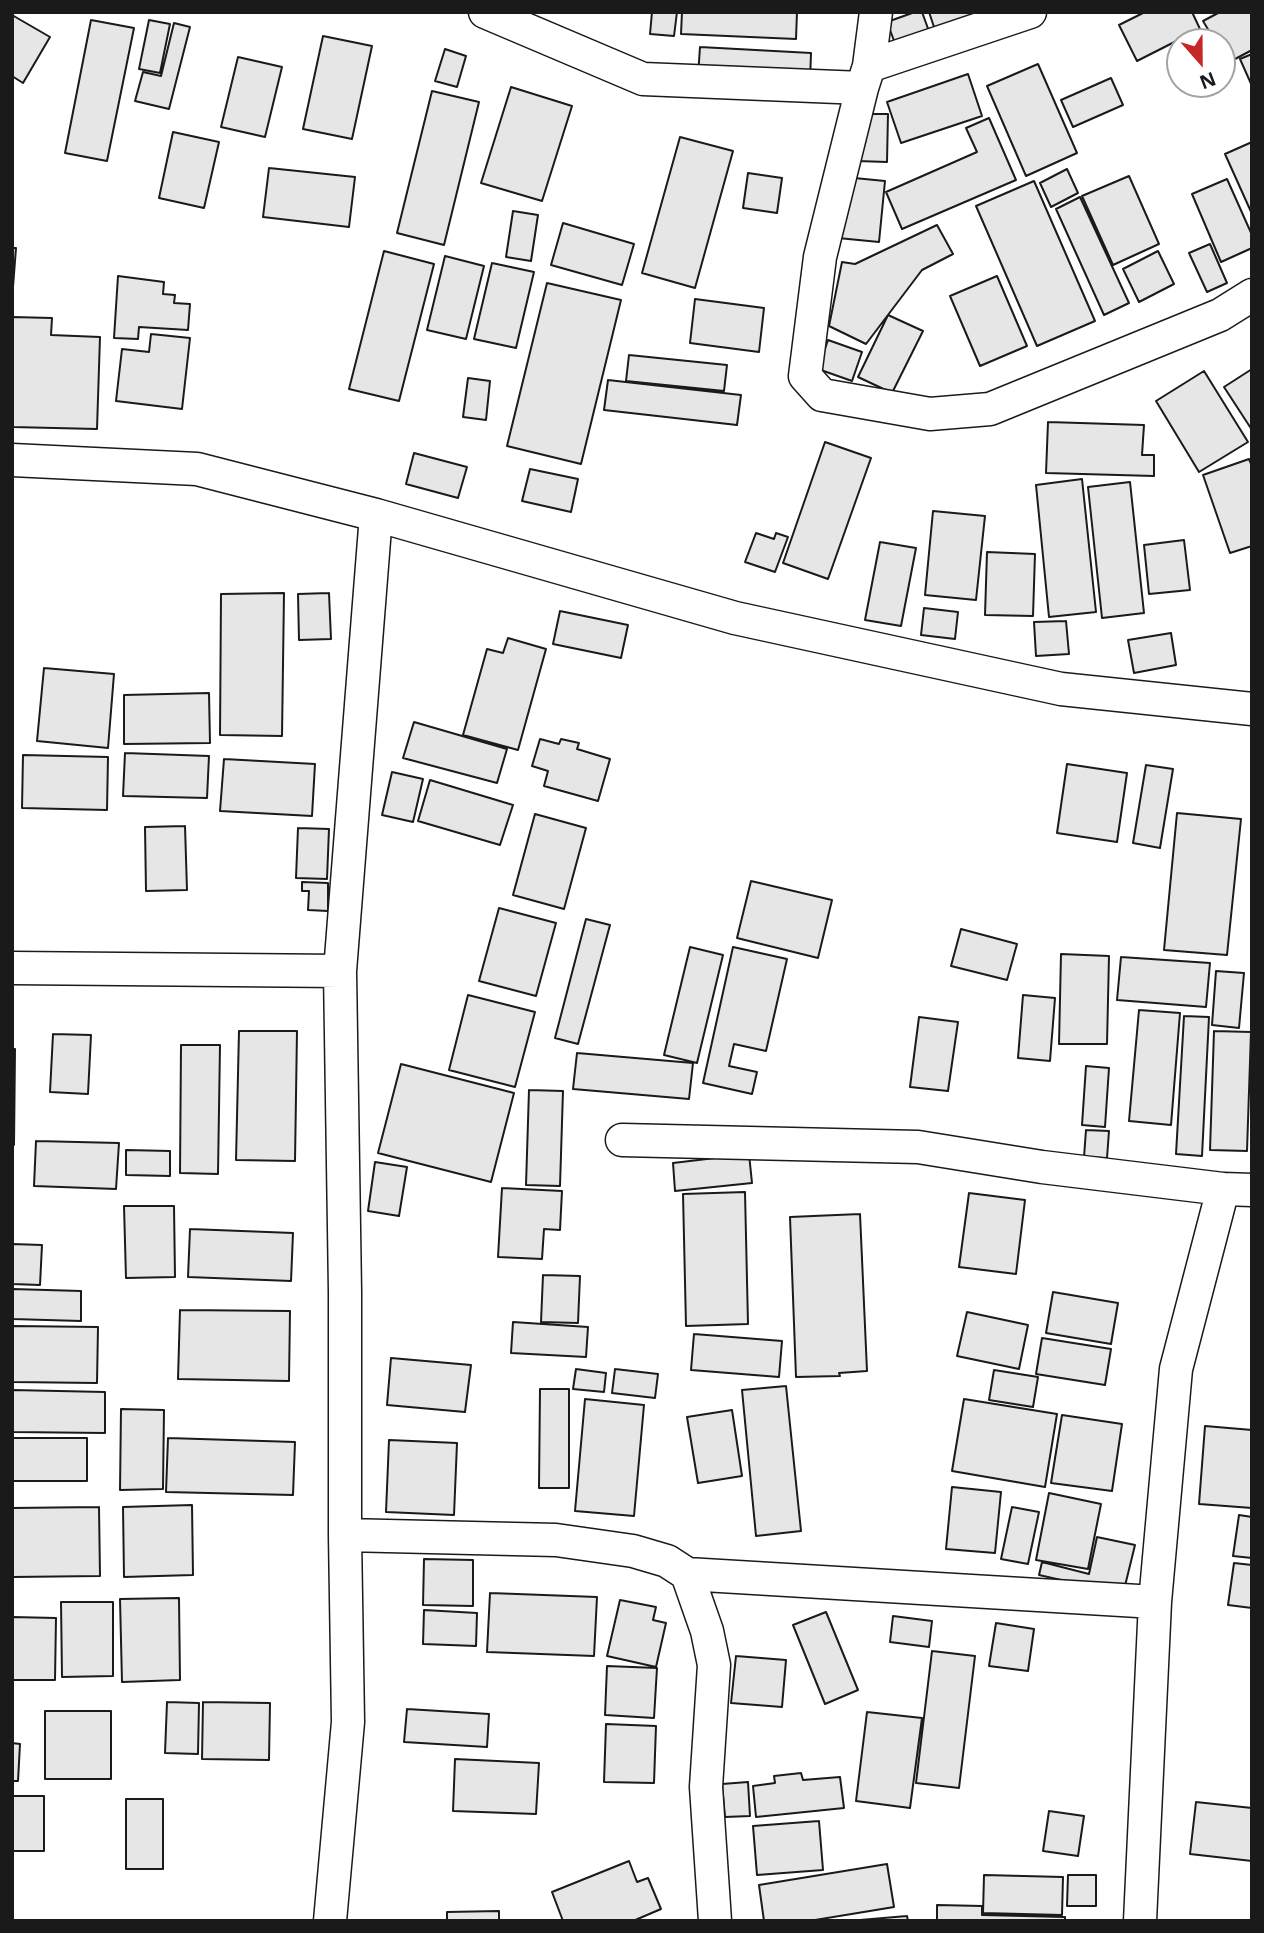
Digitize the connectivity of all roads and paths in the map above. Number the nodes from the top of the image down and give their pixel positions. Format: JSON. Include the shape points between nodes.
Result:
{"nodes":[{"id":1,"x":485,"y":12,"type":"edge"},
{"id":2,"x":876,"y":12,"type":"edge"},
{"id":3,"x":1030,"y":12,"type":"edge"},
{"id":4,"x":865,"y":77,"type":"junction"},
{"id":5,"x":1252,"y":295,"type":"edge"},
{"id":6,"x":12,"y":460,"type":"edge"},
{"id":7,"x":376,"y":515,"type":"junction"},
{"id":8,"x":1252,"y":709,"type":"edge"},
{"id":9,"x":12,"y":968,"type":"edge"},
{"id":10,"x":340,"y":971,"type":"junction"},
{"id":11,"x":622,"y":1140,"type":"dead end"},
{"id":12,"x":1237,"y":1190,"type":"edge"},
{"id":13,"x":345,"y":1535,"type":"junction"},
{"id":14,"x":687,"y":1574,"type":"junction"},
{"id":15,"x":1155,"y":1602,"type":"junction"},
{"id":16,"x":330,"y":1921,"type":"edge"},
{"id":17,"x":715,"y":1921,"type":"edge"},
{"id":18,"x":1140,"y":1921,"type":"edge"}],
"edges":[{"from":1,"to":4,"type":"street","via":[[643,79]]},
{"from":2,"to":4,"type":"street"},
{"from":3,"to":4,"type":"street"},
{"from":4,"to":5,"type":"street","via":[[820,257],[805,376],[822,395],[930,414],[990,409],[1220,315]]},
{"from":6,"to":7,"type":"street","via":[[197,469]]},
{"from":7,"to":8,"type":"street","via":[[735,618],[1061,689]]},
{"from":7,"to":10,"type":"street"},
{"from":9,"to":10,"type":"street"},
{"from":10,"to":13,"type":"street"},
{"from":11,"to":12,"type":"street","via":[[918,1147]]},
{"from":12,"to":15,"type":"street","via":[[1176,1369]]},
{"from":13,"to":14,"type":"street","via":[[556,1539],[634,1551],[667,1561]]},
{"from":13,"to":16,"type":"street","via":[[348,1722]]},
{"from":14,"to":15,"type":"street"},
{"from":14,"to":17,"type":"street","via":[[714,1665],[706,1787]]},
{"from":15,"to":18,"type":"street"}]}
